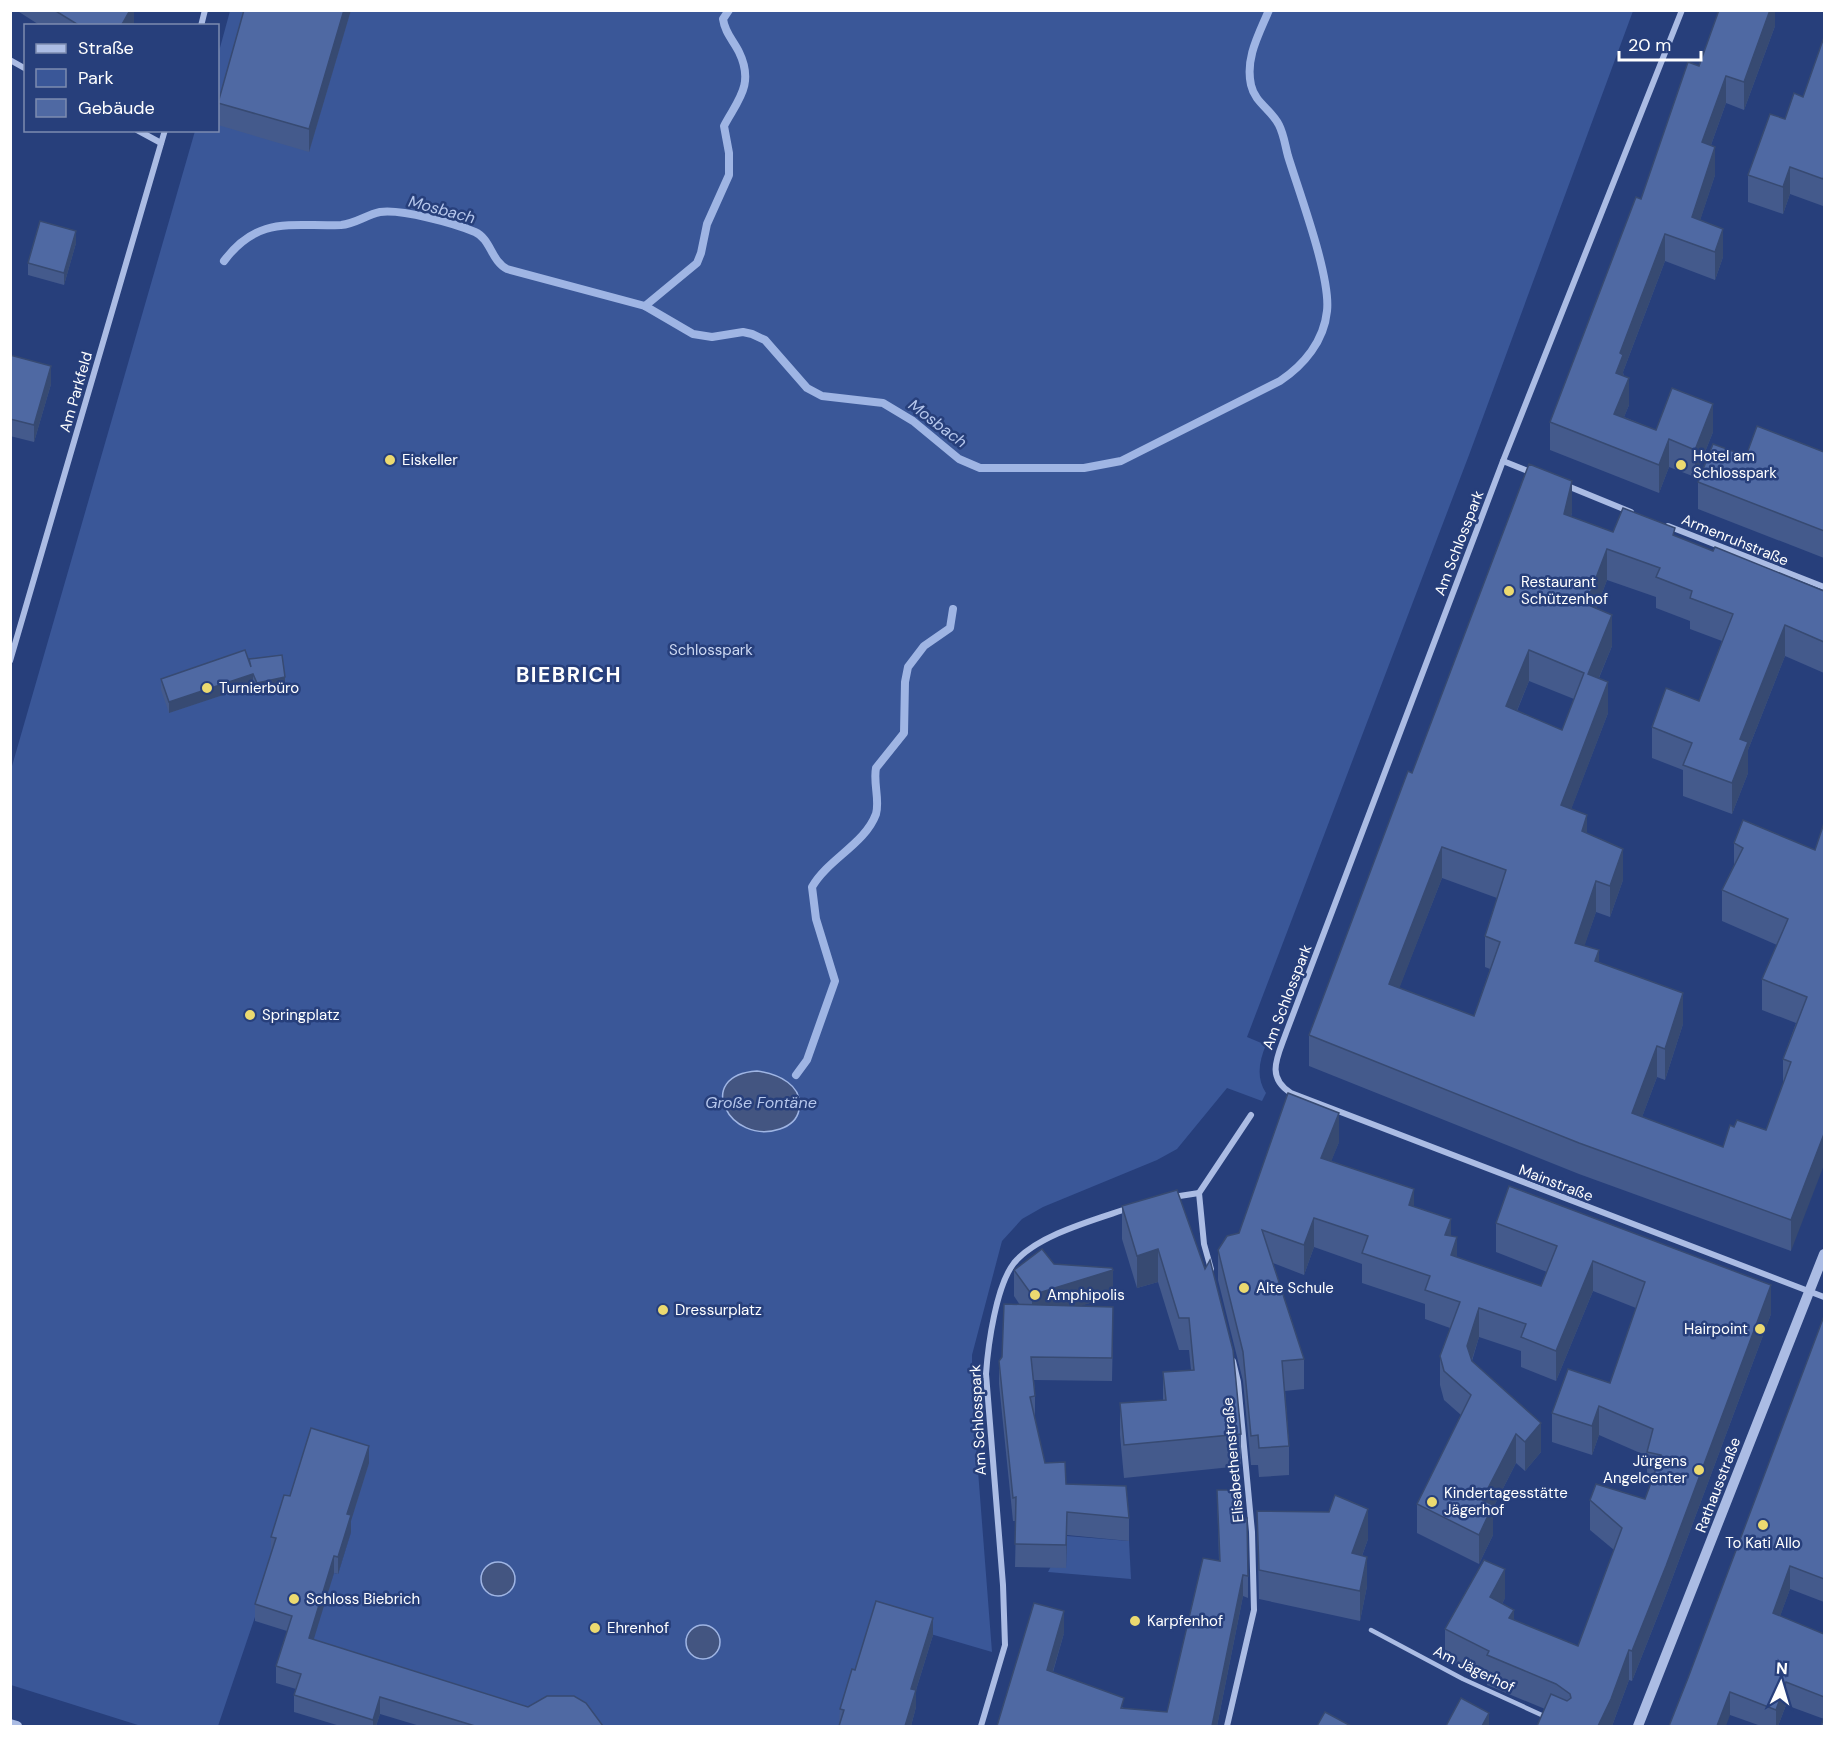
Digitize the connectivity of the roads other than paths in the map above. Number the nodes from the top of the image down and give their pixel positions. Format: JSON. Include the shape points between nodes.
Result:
{"nodes":[{"id":1,"x":1682,"y":10,"type":"edge"},
{"id":2,"x":10,"y":60,"type":"edge"},
{"id":3,"x":24,"y":68,"type":"edge"},
{"id":4,"x":141,"y":132,"type":"edge"},
{"id":5,"x":164,"y":132,"type":"edge"},
{"id":6,"x":161,"y":143,"type":"junction"},
{"id":7,"x":1503,"y":461,"type":"junction"},
{"id":8,"x":1544,"y":477,"type":"edge"},
{"id":9,"x":1554,"y":481,"type":"edge"},
{"id":10,"x":1637,"y":514,"type":"edge"},
{"id":11,"x":1658,"y":522,"type":"edge"},
{"id":12,"x":1824,"y":587,"type":"edge"},
{"id":13,"x":10,"y":661,"type":"edge"},
{"id":14,"x":1281,"y":1086,"type":"joint"},
{"id":15,"x":1251,"y":1115,"type":"dead end"},
{"id":16,"x":1199,"y":1193,"type":"junction"},
{"id":17,"x":1167,"y":1198,"type":"edge"},
{"id":18,"x":1132,"y":1207,"type":"edge"},
{"id":19,"x":1824,"y":1254,"type":"edge"},
{"id":20,"x":1212,"y":1274,"type":"edge"},
{"id":21,"x":1810,"y":1292,"type":"junction"},
{"id":22,"x":1824,"y":1297,"type":"edge"},
{"id":23,"x":1230,"y":1349,"type":"edge"},
{"id":24,"x":1371,"y":1630,"type":"dead end"},
{"id":25,"x":1557,"y":1722,"type":"edge"},
{"id":26,"x":10,"y":1724,"type":"edge"},
{"id":27,"x":17,"y":1726,"type":"edge"},
{"id":28,"x":981,"y":1726,"type":"edge"},
{"id":29,"x":1227,"y":1726,"type":"edge"},
{"id":30,"x":1638,"y":1726,"type":"edge"}],
"edges":[{"from":1,"to":7,"type":"street","name":"Am Schlosspark"},
{"from":2,"to":3,"type":"street"},
{"from":4,"to":6,"type":"street"},
{"from":5,"to":6,"type":"street","name":"Am Parkfeld"},
{"from":6,"to":13,"type":"street","name":"Am Parkfeld"},
{"from":7,"to":8,"type":"street"},
{"from":7,"to":14,"type":"street","name":"Am Schlosspark","via":[[1275,1064],[1275,1077]]},
{"from":9,"to":10,"type":"street"},
{"from":11,"to":12,"type":"street","name":"Armenruhstraße"},
{"from":14,"to":21,"type":"street","name":"Mainstraße","via":[[1356,1119]]},
{"from":15,"to":16,"type":"street"},
{"from":16,"to":17,"type":"street"},
{"from":16,"to":20,"type":"street","via":[[1204,1244]]},
{"from":18,"to":28,"type":"street","name":"Am Schlosspark","via":[[1058,1234],[1030,1250],[1013,1265],[1004,1282],[987,1353],[986,1374],[1004,1604],[1004,1656]]},
{"from":19,"to":21,"type":"street","name":"Rathausstraße"},
{"from":21,"to":22,"type":"street","name":"Mainstraße"},
{"from":21,"to":30,"type":"street","name":"Rathausstraße"},
{"from":23,"to":29,"type":"street","name":"Elisabethenstraße","via":[[1238,1382],[1246,1460],[1254,1610]]},
{"from":24,"to":25,"type":"lane","name":"Am Jägerhof","via":[[1463,1679]]},
{"from":26,"to":27,"type":"street"}]}
